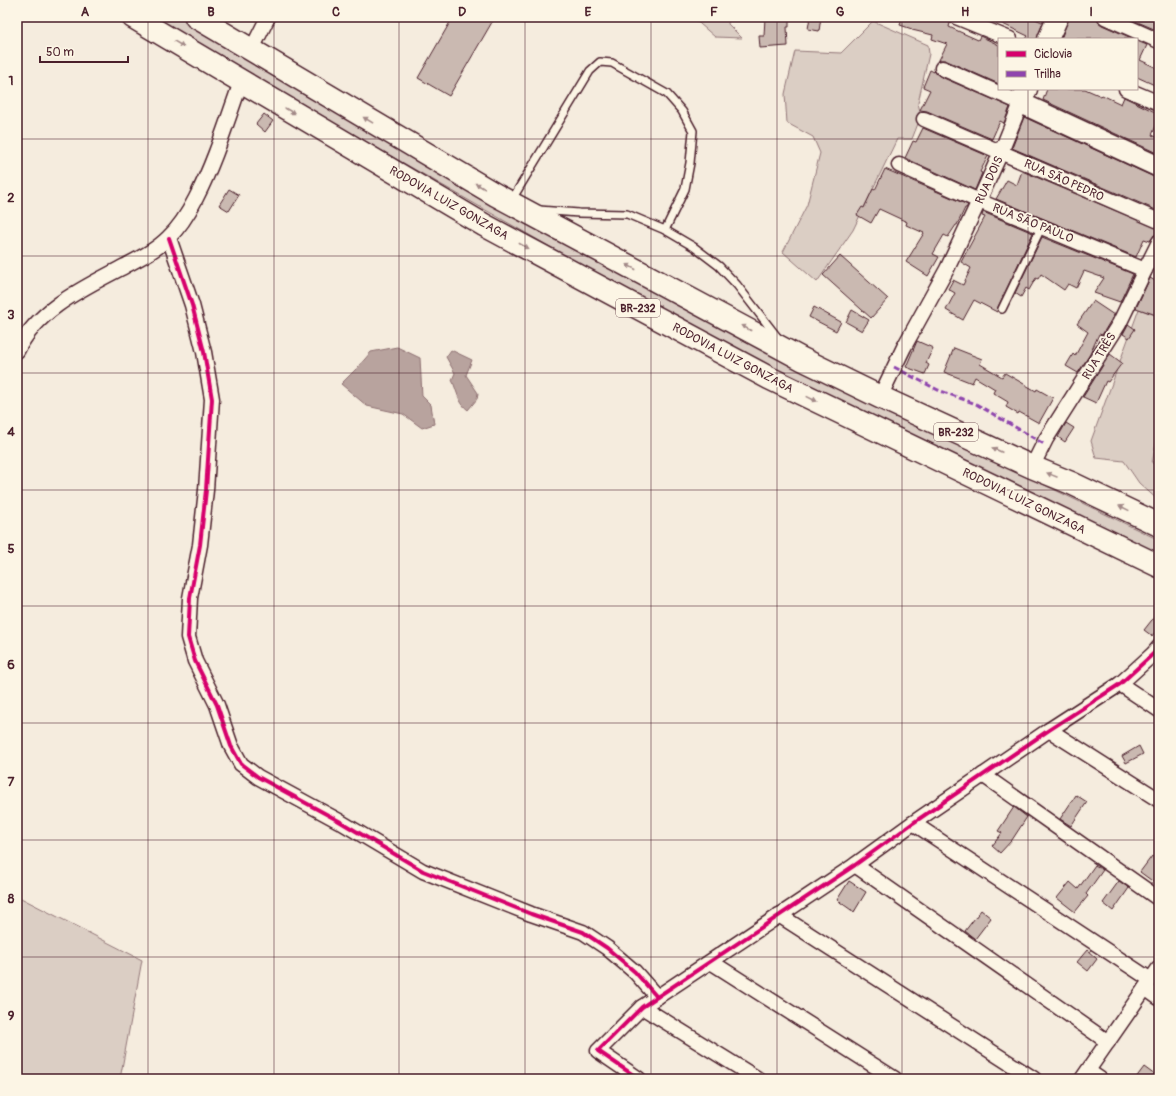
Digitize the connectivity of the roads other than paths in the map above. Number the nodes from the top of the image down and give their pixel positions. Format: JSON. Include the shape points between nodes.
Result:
{"nodes":[{"id":1,"x":134,"y":17,"type":"edge"},
{"id":2,"x":196,"y":17,"type":"edge"},
{"id":3,"x":268,"y":17,"type":"edge"},
{"id":4,"x":956,"y":17,"type":"edge"},
{"id":5,"x":1058,"y":17,"type":"edge"},
{"id":6,"x":1105,"y":17,"type":"edge"},
{"id":7,"x":1008,"y":38,"type":"edge"},
{"id":8,"x":1048,"y":38,"type":"edge"},
{"id":9,"x":1159,"y":41,"type":"edge"},
{"id":10,"x":251,"y":51,"type":"junction"},
{"id":11,"x":942,"y":68,"type":"dead end"},
{"id":12,"x":242,"y":82,"type":"junction"},
{"id":13,"x":998,"y":87,"type":"edge"},
{"id":14,"x":1006,"y":90,"type":"edge"},
{"id":15,"x":1128,"y":90,"type":"edge"},
{"id":16,"x":1024,"y":96,"type":"edge"},
{"id":17,"x":1159,"y":103,"type":"edge"},
{"id":18,"x":924,"y":119,"type":"dead end"},
{"id":19,"x":1001,"y":152,"type":"junction"},
{"id":20,"x":899,"y":165,"type":"dead end"},
{"id":21,"x":1159,"y":167,"type":"edge"},
{"id":22,"x":979,"y":201,"type":"junction"},
{"id":23,"x":517,"y":206,"type":"junction"},
{"id":24,"x":1159,"y":221,"type":"edge"},
{"id":25,"x":1042,"y":226,"type":"junction"},
{"id":26,"x":665,"y":230,"type":"junction"},
{"id":27,"x":168,"y":238,"type":"junction"},
{"id":28,"x":1159,"y":243,"type":"edge"},
{"id":29,"x":1144,"y":270,"type":"junction"},
{"id":30,"x":1002,"y":309,"type":"dead end"},
{"id":31,"x":17,"y":351,"type":"edge"},
{"id":32,"x":802,"y":359,"type":"junction"},
{"id":33,"x":880,"y":397,"type":"junction"},
{"id":34,"x":1032,"y":467,"type":"junction"},
{"id":35,"x":1159,"y":525,"type":"edge"},
{"id":36,"x":1159,"y":566,"type":"edge"},
{"id":37,"x":1159,"y":647,"type":"edge"},
{"id":38,"x":1120,"y":684,"type":"junction"},
{"id":39,"x":1159,"y":710,"type":"edge"},
{"id":40,"x":1049,"y":730,"type":"junction"},
{"id":41,"x":983,"y":775,"type":"junction"},
{"id":42,"x":1159,"y":800,"type":"edge"},
{"id":43,"x":913,"y":823,"type":"junction"},
{"id":44,"x":855,"y":865,"type":"junction"},
{"id":45,"x":1159,"y":899,"type":"edge"},
{"id":46,"x":779,"y":915,"type":"junction"},
{"id":47,"x":711,"y":962,"type":"junction"},
{"id":48,"x":1159,"y":968,"type":"edge"},
{"id":49,"x":1148,"y":984,"type":"junction"},
{"id":50,"x":657,"y":996,"type":"junction"},
{"id":51,"x":1159,"y":998,"type":"edge"},
{"id":52,"x":642,"y":1007,"type":"junction"},
{"id":53,"x":1108,"y":1042,"type":"junction"},
{"id":54,"x":1085,"y":1075,"type":"edge"},
{"id":55,"x":640,"y":1079,"type":"edge"},
{"id":56,"x":758,"y":1079,"type":"edge"},
{"id":57,"x":895,"y":1079,"type":"edge"},
{"id":58,"x":1034,"y":1079,"type":"edge"},
{"id":59,"x":1100,"y":1079,"type":"edge"}],
"edges":[{"from":1,"to":12,"type":"highway","name":"RODOVIA LUIZ GONZAGA","number":"BR-232","one_way":true},
{"from":2,"to":10,"type":"highway","number":"BR-232"},
{"from":3,"to":10,"type":"street"},
{"from":4,"to":7,"type":"street"},
{"from":5,"to":8,"type":"main road"},
{"from":6,"to":9,"type":"street"},
{"from":23,"to":10,"type":"highway","number":"BR-232","one_way":true},
{"from":11,"to":13,"type":"street"},
{"from":12,"to":27,"type":"street","via":[[209,172],[187,215]]},
{"from":12,"to":36,"type":"highway","name":"RODOVIA LUIZ GONZAGA","number":"BR-232","one_way":true,"via":[[484,225],[769,378]]},
{"from":14,"to":16,"type":"street"},
{"from":15,"to":17,"type":"street"},
{"from":16,"to":19,"type":"street","name":"RUA DOIS"},
{"from":16,"to":21,"type":"main road"},
{"from":18,"to":19,"type":"street","name":"RUA SÃO PEDRO"},
{"from":19,"to":22,"type":"street","name":"RUA DOIS"},
{"from":19,"to":24,"type":"street","name":"RUA SÃO PEDRO"},
{"from":20,"to":22,"type":"street","name":"RUA SÃO PAULO"},
{"from":22,"to":25,"type":"street","name":"RUA SÃO PAULO"},
{"from":22,"to":33,"type":"street","name":"RUA DOIS","via":[[947,269],[915,325]]},
{"from":23,"to":26,"type":"lane","via":[[579,213],[627,214]]},
{"from":23,"to":26,"type":"lane","via":[[590,71],[600,62],[612,63],[667,94],[682,111],[693,131],[685,189]]},
{"from":32,"to":23,"type":"highway","number":"BR-232","one_way":true},
{"from":25,"to":29,"type":"street","name":"RUA SÃO PAULO"},
{"from":25,"to":30,"type":"lane"},
{"from":26,"to":32,"type":"lane","via":[[719,266],[778,338]]},
{"from":27,"to":31,"type":"street","via":[[144,256],[86,287],[49,311],[23,339]]},
{"from":27,"to":50,"type":"street","via":[[192,305],[212,399],[200,546],[190,598],[188,637],[195,661],[217,705],[231,746],[241,764],[258,777],[423,871],[583,932],[618,957]]},
{"from":28,"to":29,"type":"street","name":"RUA TRÊS"},
{"from":29,"to":34,"type":"street","name":"RUA TRÊS","via":[[1119,324],[1046,439]]},
{"from":32,"to":33,"type":"highway","number":"BR-232"},
{"from":34,"to":33,"type":"highway","number":"BR-232","one_way":true},
{"from":35,"to":34,"type":"highway","number":"BR-232","one_way":true},
{"from":37,"to":38,"type":"street"},
{"from":38,"to":39,"type":"street"},
{"from":38,"to":40,"type":"street"},
{"from":40,"to":41,"type":"street"},
{"from":40,"to":42,"type":"street"},
{"from":41,"to":43,"type":"street"},
{"from":41,"to":45,"type":"street"},
{"from":43,"to":44,"type":"street"},
{"from":43,"to":49,"type":"street"},
{"from":44,"to":46,"type":"street"},
{"from":44,"to":53,"type":"street"},
{"from":46,"to":47,"type":"street"},
{"from":46,"to":58,"type":"street"},
{"from":47,"to":50,"type":"street"},
{"from":47,"to":57,"type":"street"},
{"from":48,"to":49,"type":"street"},
{"from":49,"to":51,"type":"street"},
{"from":49,"to":53,"type":"street"},
{"from":50,"to":52,"type":"street"},
{"from":52,"to":55,"type":"street","via":[[598,1051]]},
{"from":52,"to":56,"type":"street"},
{"from":53,"to":54,"type":"street"},
{"from":54,"to":59,"type":"street"}]}
